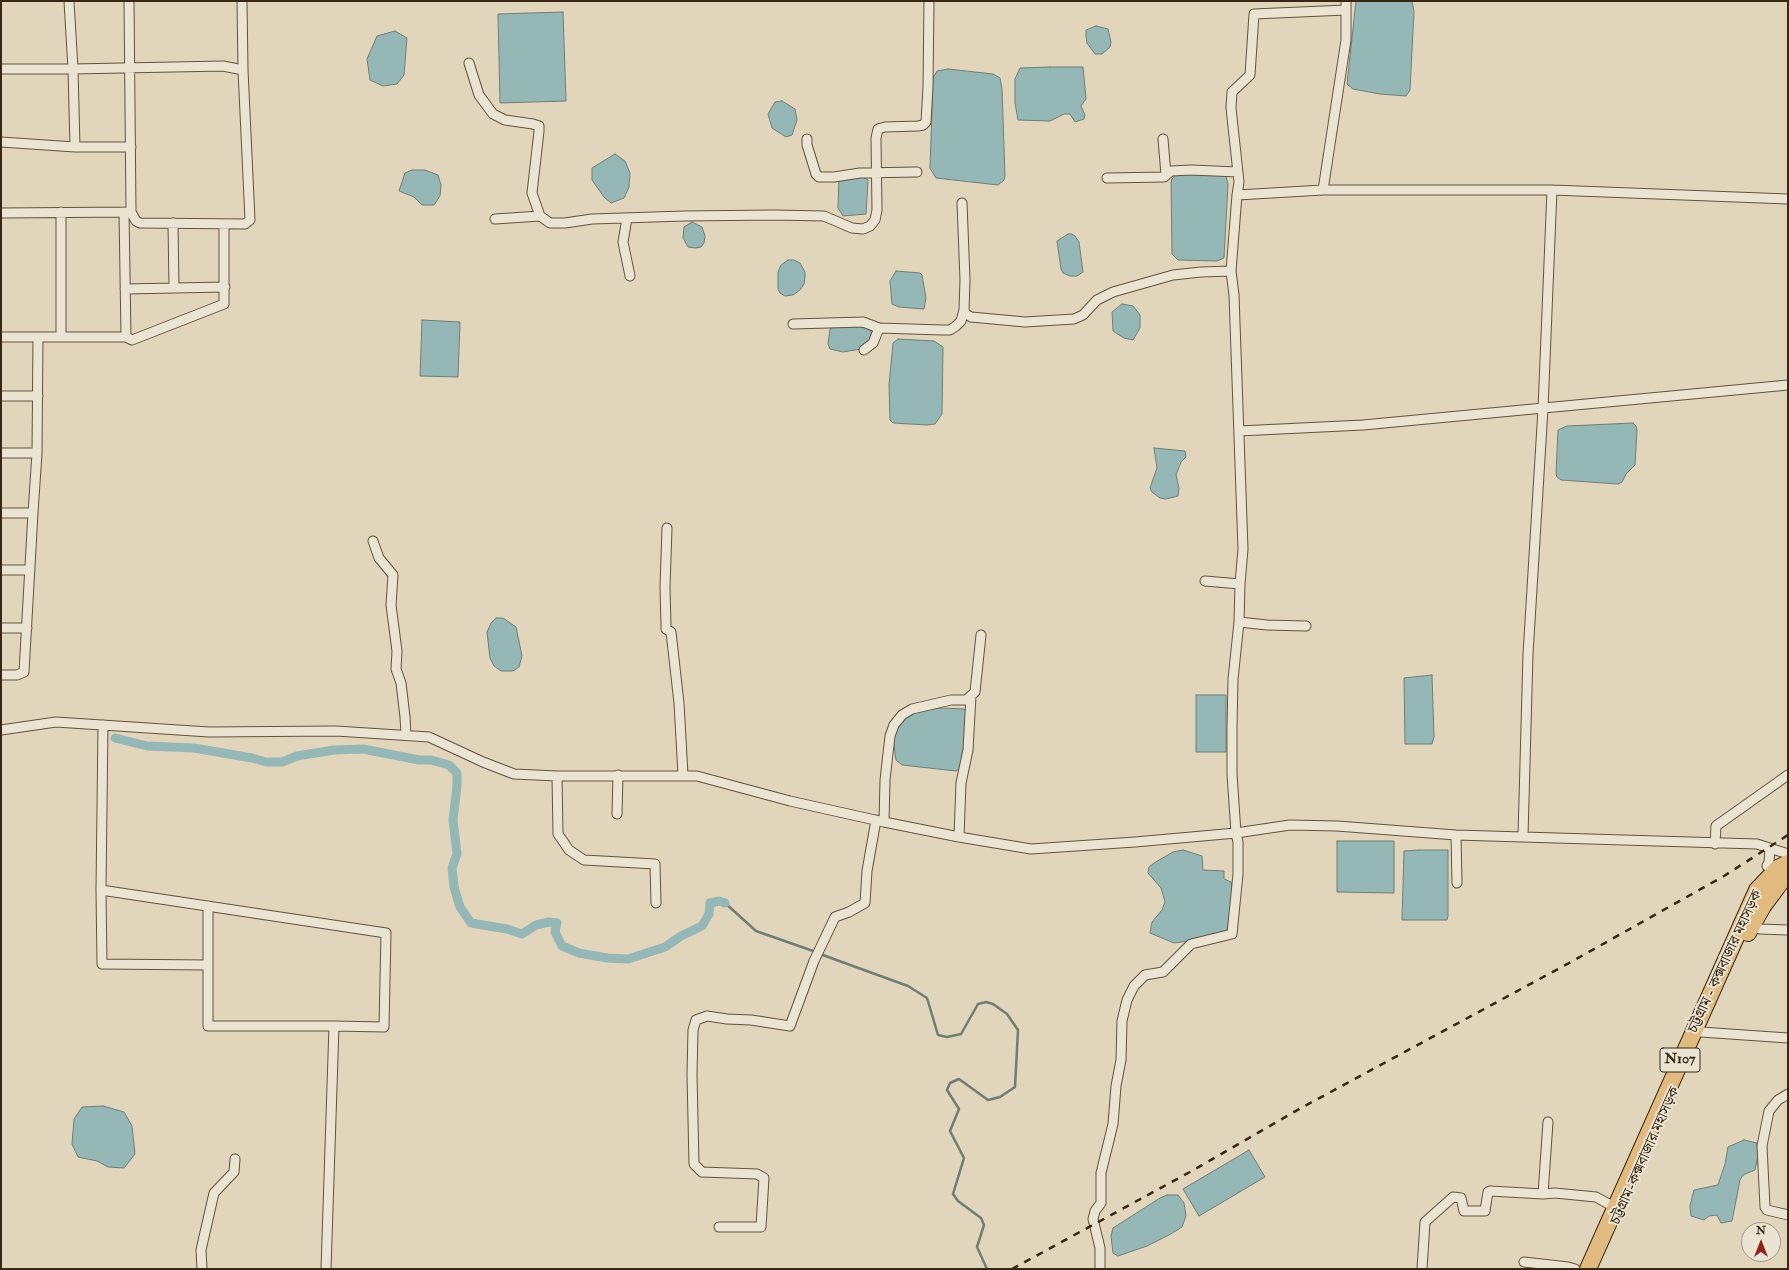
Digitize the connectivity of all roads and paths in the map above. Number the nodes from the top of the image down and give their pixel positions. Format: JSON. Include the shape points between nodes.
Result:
{"nodes":[{"id":1,"x":69,"y":1,"type":"edge"},
{"id":2,"x":129,"y":1,"type":"edge"},
{"id":3,"x":242,"y":1,"type":"edge"},
{"id":4,"x":929,"y":1,"type":"edge"},
{"id":5,"x":1346,"y":6,"type":"edge"},
{"id":6,"x":469,"y":63,"type":"dead end"},
{"id":7,"x":130,"y":68,"type":"junction"},
{"id":8,"x":1,"y":69,"type":"edge"},
{"id":9,"x":73,"y":69,"type":"junction"},
{"id":10,"x":243,"y":70,"type":"junction"},
{"id":11,"x":808,"y":139,"type":"dead end"},
{"id":12,"x":1163,"y":139,"type":"dead end"},
{"id":13,"x":1,"y":142,"type":"edge"},
{"id":14,"x":75,"y":147,"type":"junction"},
{"id":15,"x":131,"y":147,"type":"junction"},
{"id":16,"x":877,"y":172,"type":"junction"},
{"id":17,"x":917,"y":172,"type":"dead end"},
{"id":18,"x":1238,"y":172,"type":"junction"},
{"id":19,"x":1166,"y":175,"type":"junction"},
{"id":20,"x":1107,"y":178,"type":"dead end"},
{"id":21,"x":1323,"y":190,"type":"junction"},
{"id":22,"x":1552,"y":190,"type":"junction"},
{"id":23,"x":1236,"y":195,"type":"junction"},
{"id":24,"x":1788,"y":199,"type":"edge"},
{"id":25,"x":962,"y":203,"type":"dead end"},
{"id":26,"x":61,"y":212,"type":"junction"},
{"id":27,"x":128,"y":212,"type":"junction"},
{"id":28,"x":1,"y":213,"type":"edge"},
{"id":29,"x":540,"y":216,"type":"junction"},
{"id":30,"x":627,"y":218,"type":"junction"},
{"id":31,"x":495,"y":219,"type":"dead end"},
{"id":32,"x":173,"y":223,"type":"junction"},
{"id":33,"x":224,"y":224,"type":"junction"},
{"id":34,"x":1231,"y":271,"type":"junction"},
{"id":35,"x":630,"y":276,"type":"dead end"},
{"id":36,"x":225,"y":287,"type":"junction"},
{"id":37,"x":174,"y":288,"type":"junction"},
{"id":38,"x":125,"y":289,"type":"junction"},
{"id":39,"x":964,"y":310,"type":"junction"},
{"id":40,"x":793,"y":324,"type":"dead end"},
{"id":41,"x":879,"y":328,"type":"junction"},
{"id":42,"x":38,"y":337,"type":"junction"},
{"id":43,"x":61,"y":337,"type":"junction"},
{"id":44,"x":126,"y":337,"type":"junction"},
{"id":45,"x":1,"y":338,"type":"edge"},
{"id":46,"x":864,"y":350,"type":"dead end"},
{"id":47,"x":1788,"y":385,"type":"edge"},
{"id":48,"x":1,"y":396,"type":"edge"},
{"id":49,"x":38,"y":396,"type":"junction"},
{"id":50,"x":1543,"y":409,"type":"junction"},
{"id":51,"x":1239,"y":431,"type":"junction"},
{"id":52,"x":1,"y":453,"type":"edge"},
{"id":53,"x":37,"y":453,"type":"junction"},
{"id":54,"x":1,"y":513,"type":"edge"},
{"id":55,"x":33,"y":513,"type":"junction"},
{"id":56,"x":667,"y":528,"type":"dead end"},
{"id":57,"x":373,"y":541,"type":"dead end"},
{"id":58,"x":1,"y":570,"type":"edge"},
{"id":59,"x":30,"y":570,"type":"junction"},
{"id":60,"x":1205,"y":580,"type":"dead end"},
{"id":61,"x":1240,"y":584,"type":"junction"},
{"id":62,"x":1239,"y":622,"type":"junction"},
{"id":63,"x":1306,"y":626,"type":"dead end"},
{"id":64,"x":1,"y":628,"type":"edge"},
{"id":65,"x":26,"y":628,"type":"junction"},
{"id":66,"x":981,"y":635,"type":"dead end"},
{"id":67,"x":1,"y":675,"type":"edge"},
{"id":68,"x":971,"y":696,"type":"junction"},
{"id":69,"x":103,"y":725,"type":"junction"},
{"id":70,"x":1,"y":730,"type":"edge"},
{"id":71,"x":406,"y":735,"type":"junction"},
{"id":72,"x":618,"y":775,"type":"junction"},
{"id":73,"x":683,"y":775,"type":"junction"},
{"id":74,"x":1788,"y":775,"type":"edge"},
{"id":75,"x":557,"y":776,"type":"junction"},
{"id":76,"x":617,"y":814,"type":"dead end"},
{"id":77,"x":880,"y":821,"type":"junction"},
{"id":78,"x":1236,"y":833,"type":"junction"},
{"id":79,"x":1456,"y":835,"type":"junction"},
{"id":80,"x":1523,"y":836,"type":"junction"},
{"id":81,"x":959,"y":838,"type":"junction"},
{"id":82,"x":1715,"y":844,"type":"junction"},
{"id":83,"x":1770,"y":849,"type":"junction"},
{"id":84,"x":1788,"y":854,"type":"edge"},
{"id":85,"x":1788,"y":863,"type":"edge"},
{"id":86,"x":1767,"y":866,"type":"dead end"},
{"id":87,"x":1788,"y":876,"type":"edge"},
{"id":88,"x":1457,"y":883,"type":"dead end"},
{"id":89,"x":100,"y":890,"type":"junction"},
{"id":90,"x":656,"y":903,"type":"dead end"},
{"id":91,"x":208,"y":906,"type":"junction"},
{"id":92,"x":1752,"y":925,"type":"junction"},
{"id":93,"x":1788,"y":930,"type":"edge"},
{"id":94,"x":208,"y":965,"type":"junction"},
{"id":95,"x":334,"y":1026,"type":"junction"},
{"id":96,"x":1701,"y":1032,"type":"junction"},
{"id":97,"x":1788,"y":1038,"type":"edge"},
{"id":98,"x":1788,"y":1094,"type":"edge"},
{"id":99,"x":1548,"y":1122,"type":"dead end"},
{"id":100,"x":235,"y":1159,"type":"dead end"},
{"id":101,"x":1542,"y":1194,"type":"junction"},
{"id":102,"x":1616,"y":1208,"type":"junction"},
{"id":103,"x":1788,"y":1215,"type":"edge"},
{"id":104,"x":719,"y":1227,"type":"dead end"},
{"id":105,"x":1524,"y":1262,"type":"dead end"},
{"id":106,"x":202,"y":1269,"type":"edge"},
{"id":107,"x":326,"y":1269,"type":"edge"},
{"id":108,"x":1100,"y":1269,"type":"edge"},
{"id":109,"x":1422,"y":1269,"type":"edge"},
{"id":110,"x":1575,"y":1269,"type":"edge"},
{"id":111,"x":1588,"y":1269,"type":"edge"},
{"id":112,"x":1595,"y":1269,"type":"edge"}],
"edges":[{"from":1,"to":9,"type":"street"},
{"from":2,"to":7,"type":"street"},
{"from":3,"to":10,"type":"street"},
{"from":4,"to":16,"type":"street","via":[[926,122],[918,126],[878,129]]},
{"from":5,"to":18,"type":"street","via":[[1254,14],[1250,75],[1232,92],[1231,108]]},
{"from":5,"to":21,"type":"street","via":[[1346,40]]},
{"from":6,"to":29,"type":"street","via":[[479,95],[493,114],[505,120],[538,126],[539,138],[532,194]]},
{"from":7,"to":9,"type":"street"},
{"from":7,"to":10,"type":"street","via":[[224,66]]},
{"from":7,"to":15,"type":"street"},
{"from":8,"to":9,"type":"street"},
{"from":9,"to":14,"type":"street"},
{"from":10,"to":33,"type":"street","via":[[250,220],[245,224]]},
{"from":11,"to":16,"type":"street","via":[[807,145],[817,176],[834,177]]},
{"from":12,"to":19,"type":"street"},
{"from":13,"to":14,"type":"street"},
{"from":14,"to":15,"type":"street"},
{"from":15,"to":27,"type":"street"},
{"from":16,"to":17,"type":"street"},
{"from":16,"to":30,"type":"street","via":[[875,220],[863,229],[852,228],[824,216]]},
{"from":18,"to":19,"type":"street","via":[[1191,170],[1171,171]]},
{"from":18,"to":23,"type":"street"},
{"from":19,"to":20,"type":"street"},
{"from":21,"to":22,"type":"street"},
{"from":21,"to":23,"type":"street"},
{"from":22,"to":24,"type":"street"},
{"from":22,"to":50,"type":"street"},
{"from":23,"to":34,"type":"street"},
{"from":25,"to":39,"type":"street"},
{"from":26,"to":27,"type":"street"},
{"from":26,"to":28,"type":"street"},
{"from":26,"to":43,"type":"street"},
{"from":27,"to":32,"type":"street","via":[[140,223]]},
{"from":27,"to":38,"type":"street"},
{"from":29,"to":30,"type":"street","via":[[550,223]]},
{"from":29,"to":31,"type":"street"},
{"from":30,"to":35,"type":"street","via":[[623,242]]},
{"from":32,"to":33,"type":"street"},
{"from":32,"to":37,"type":"street"},
{"from":33,"to":36,"type":"street"},
{"from":34,"to":39,"type":"street","via":[[1173,276],[1114,292],[1096,300],[1083,315],[1074,319],[1025,322],[971,317]]},
{"from":34,"to":51,"type":"street"},
{"from":36,"to":37,"type":"street"},
{"from":36,"to":44,"type":"street","via":[[225,300],[222,306],[132,340]]},
{"from":37,"to":38,"type":"street"},
{"from":38,"to":44,"type":"street"},
{"from":39,"to":41,"type":"street","via":[[961,321],[950,330]]},
{"from":40,"to":41,"type":"street","via":[[863,322]]},
{"from":41,"to":46,"type":"street","via":[[873,343]]},
{"from":42,"to":43,"type":"street"},
{"from":42,"to":45,"type":"street"},
{"from":42,"to":49,"type":"street"},
{"from":43,"to":44,"type":"street"},
{"from":47,"to":50,"type":"street"},
{"from":48,"to":49,"type":"street"},
{"from":49,"to":53,"type":"street"},
{"from":50,"to":51,"type":"street","via":[[1363,425]]},
{"from":50,"to":80,"type":"street","via":[[1528,654]]},
{"from":51,"to":61,"type":"street","via":[[1243,549]]},
{"from":52,"to":53,"type":"street"},
{"from":53,"to":55,"type":"street"},
{"from":54,"to":55,"type":"street"},
{"from":55,"to":59,"type":"street"},
{"from":56,"to":73,"type":"street","via":[[666,629],[670,632],[679,703]]},
{"from":57,"to":71,"type":"street","via":[[379,558],[393,575],[391,605],[397,651],[396,669],[402,688]]},
{"from":58,"to":59,"type":"street"},
{"from":59,"to":65,"type":"street"},
{"from":60,"to":61,"type":"street"},
{"from":61,"to":62,"type":"street"},
{"from":62,"to":63,"type":"street"},
{"from":62,"to":78,"type":"street","via":[[1233,679],[1232,728]]},
{"from":64,"to":65,"type":"street"},
{"from":65,"to":67,"type":"street","via":[[24,672],[17,676]]},
{"from":66,"to":68,"type":"street","via":[[975,692]]},
{"from":68,"to":77,"type":"street","via":[[966,700],[951,700],[912,709],[902,715],[894,725],[890,736]]},
{"from":68,"to":81,"type":"street","via":[[968,750],[961,783]]},
{"from":69,"to":70,"type":"street","via":[[56,722]]},
{"from":69,"to":71,"type":"street","via":[[209,732],[336,731]]},
{"from":69,"to":89,"type":"street"},
{"from":71,"to":75,"type":"street","via":[[429,737],[514,774]]},
{"from":72,"to":73,"type":"street"},
{"from":72,"to":75,"type":"street"},
{"from":72,"to":76,"type":"street"},
{"from":73,"to":77,"type":"street","via":[[697,776],[790,801]]},
{"from":74,"to":82,"type":"street","via":[[1716,826]]},
{"from":75,"to":90,"type":"street","via":[[558,834],[569,850],[584,860],[655,864]]},
{"from":77,"to":81,"type":"street"},
{"from":77,"to":104,"type":"street","via":[[867,871],[865,903],[835,917],[814,961],[790,1026],[707,1016],[696,1020],[693,1030],[692,1075],[694,1164],[702,1172],[757,1174],[764,1178],[761,1228]]},
{"from":78,"to":79,"type":"street","via":[[1290,825]]},
{"from":78,"to":81,"type":"street","via":[[1031,849]]},
{"from":78,"to":108,"type":"street","via":[[1238,874],[1232,934],[1191,944],[1163,972],[1145,975],[1134,986],[1127,1000],[1122,1021],[1121,1060],[1116,1086],[1114,1124],[1101,1173],[1101,1203],[1093,1219],[1100,1248]]},
{"from":79,"to":80,"type":"street"},
{"from":79,"to":88,"type":"street"},
{"from":80,"to":82,"type":"street"},
{"from":82,"to":83,"type":"street","via":[[1757,844]]},
{"from":83,"to":84,"type":"street"},
{"from":83,"to":86,"type":"street"},
{"from":85,"to":102,"type":"highway","name":"চট্টগ্রাম - কক্সবাজার মহাসড়ক","number":"N107","via":[[1778,868],[1757,890]]},
{"from":87,"to":92,"type":"highway","name":"চট্টগ্রাম-কক্সবাজার মহাসড়ক","number":"N107","via":[[1784,878]]},
{"from":89,"to":91,"type":"street"},
{"from":89,"to":94,"type":"street","via":[[102,964]]},
{"from":91,"to":94,"type":"street"},
{"from":91,"to":95,"type":"street","via":[[386,933],[384,1027]]},
{"from":92,"to":93,"type":"street","via":[[1760,929]]},
{"from":92,"to":96,"type":"highway","name":"চট্টগ্রাম-কক্সবাজার মহাসড়ক","number":"N107"},
{"from":94,"to":95,"type":"street","via":[[208,1026]]},
{"from":95,"to":107,"type":"street"},
{"from":96,"to":97,"type":"street"},
{"from":96,"to":112,"type":"highway","name":"চট্টগ্রাম-কক্সবাজার মহাসড়ক","number":"N107"},
{"from":98,"to":103,"type":"street","via":[[1778,1100],[1769,1112],[1762,1146],[1765,1207],[1767,1210]]},
{"from":99,"to":101,"type":"street"},
{"from":100,"to":106,"type":"street","via":[[234,1172],[214,1193],[200,1250]]},
{"from":101,"to":102,"type":"street","via":[[1596,1197]]},
{"from":101,"to":109,"type":"street","via":[[1489,1191],[1484,1212],[1464,1211],[1457,1198],[1426,1222]]},
{"from":102,"to":111,"type":"highway","name":"চট্টগ্রাম - কক্সবাজার মহাসড়ক","number":"N107"},
{"from":105,"to":110,"type":"street"}]}
